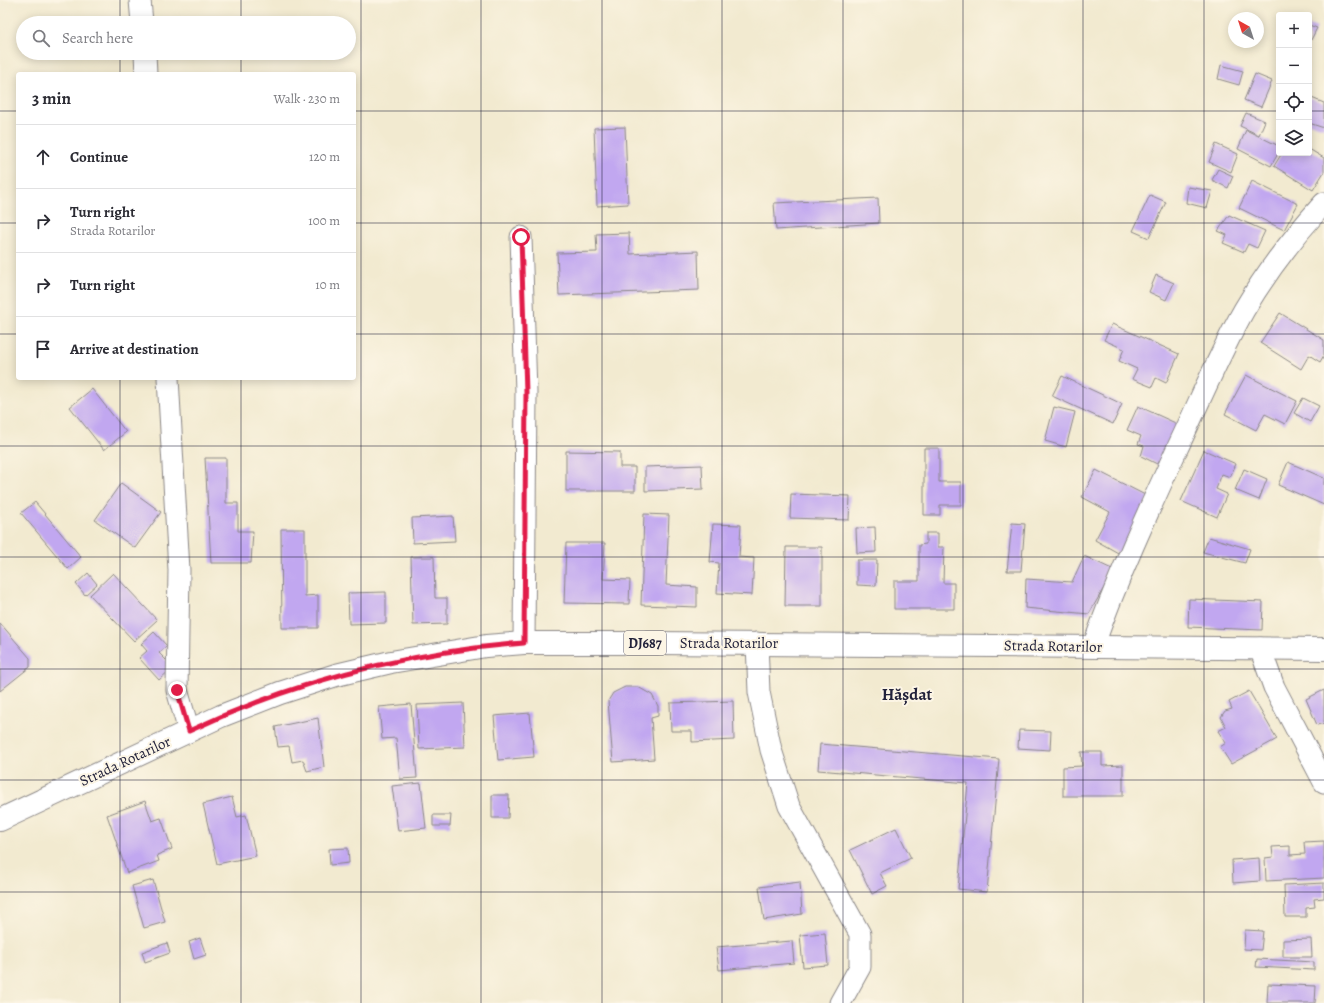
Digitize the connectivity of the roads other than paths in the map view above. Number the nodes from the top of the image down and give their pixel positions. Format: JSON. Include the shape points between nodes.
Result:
{"nodes":[{"id":1,"x":140,"y":0,"type":"edge"},
{"id":2,"x":141,"y":16,"type":"edge"},
{"id":3,"x":145,"y":60,"type":"edge"},
{"id":4,"x":146,"y":72,"type":"edge"},
{"id":5,"x":1324,"y":203,"type":"edge"},
{"id":6,"x":521,"y":237,"type":"dead end"},
{"id":7,"x":168,"y":380,"type":"edge"},
{"id":8,"x":524,"y":643,"type":"junction"},
{"id":9,"x":757,"y":643,"type":"junction"},
{"id":10,"x":1093,"y":647,"type":"junction"},
{"id":11,"x":1260,"y":648,"type":"junction"},
{"id":12,"x":1324,"y":649,"type":"edge"},
{"id":13,"x":189,"y":731,"type":"junction"},
{"id":14,"x":1324,"y":782,"type":"edge"},
{"id":15,"x":0,"y":820,"type":"edge"},
{"id":16,"x":840,"y":1003,"type":"edge"}],
"edges":[{"from":1,"to":2,"type":"street"},
{"from":3,"to":4,"type":"street"},
{"from":5,"to":10,"type":"street","via":[[1296,234],[1238,322],[1143,523],[1106,608]]},
{"from":6,"to":8,"type":"street","via":[[526,392]]},
{"from":7,"to":13,"type":"street","via":[[179,570],[177,690]]},
{"from":8,"to":9,"type":"main road","name":"Strada Rotarilor","number":"DJ687"},
{"from":8,"to":13,"type":"main road","name":"Strada Rotarilor","number":"DJ687","via":[[440,652],[336,675],[280,693]]},
{"from":9,"to":10,"type":"main road","name":"Strada Rotarilor","number":"DJ687"},
{"from":9,"to":16,"type":"street","via":[[759,692],[771,750],[789,806],[860,934],[860,967]]},
{"from":10,"to":11,"type":"main road","name":"Strada Rotarilor","number":"DJ687"},
{"from":11,"to":12,"type":"main road","name":"Strada Rotarilor","number":"DJ687"},
{"from":11,"to":14,"type":"street","via":[[1274,687]]},
{"from":13,"to":15,"type":"main road","name":"Strada Rotarilor","number":"DJ687"}]}
